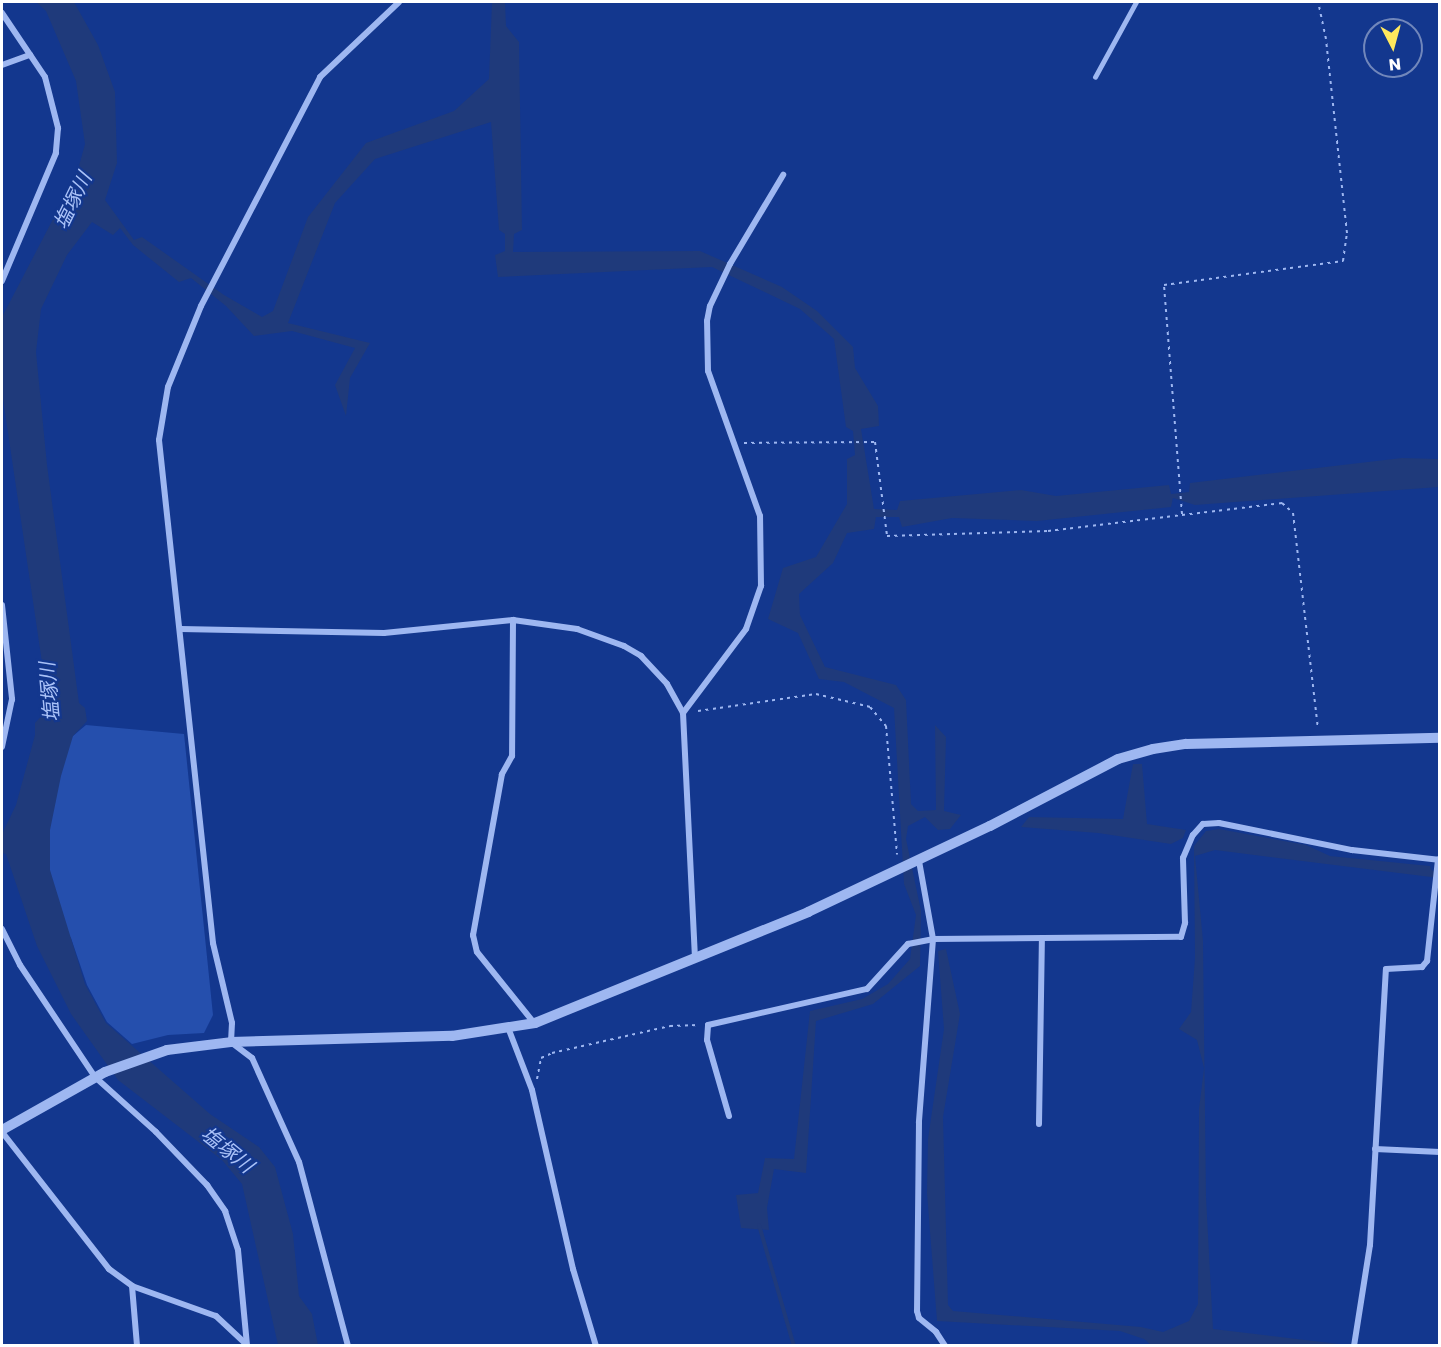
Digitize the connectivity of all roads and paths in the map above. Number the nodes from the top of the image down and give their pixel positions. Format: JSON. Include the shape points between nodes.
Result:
{"nodes":[{"id":1,"x":399,"y":2,"type":"edge"},
{"id":2,"x":1136,"y":2,"type":"edge"},
{"id":3,"x":1318,"y":2,"type":"edge"},
{"id":4,"x":2,"y":13,"type":"edge"},
{"id":5,"x":30,"y":56,"type":"junction"},
{"id":6,"x":2,"y":65,"type":"edge"},
{"id":7,"x":1095,"y":77,"type":"dead end"},
{"id":8,"x":783,"y":175,"type":"dead end"},
{"id":9,"x":2,"y":281,"type":"edge"},
{"id":10,"x":735,"y":443,"type":"junction"},
{"id":11,"x":1182,"y":515,"type":"junction"},
{"id":12,"x":2,"y":606,"type":"edge"},
{"id":13,"x":513,"y":620,"type":"junction"},
{"id":14,"x":181,"y":629,"type":"junction"},
{"id":15,"x":683,"y":713,"type":"junction"},
{"id":16,"x":1440,"y":738,"type":"edge"},
{"id":17,"x":1320,"y":741,"type":"junction"},
{"id":18,"x":2,"y":747,"type":"edge"},
{"id":19,"x":1439,"y":860,"type":"edge"},
{"id":20,"x":919,"y":861,"type":"junction"},
{"id":21,"x":898,"y":871,"type":"junction"},
{"id":22,"x":2,"y":929,"type":"edge"},
{"id":23,"x":1042,"y":938,"type":"junction"},
{"id":24,"x":933,"y":939,"type":"junction"},
{"id":25,"x":695,"y":959,"type":"junction"},
{"id":26,"x":535,"y":1023,"type":"junction"},
{"id":27,"x":708,"y":1025,"type":"junction"},
{"id":28,"x":509,"y":1030,"type":"junction"},
{"id":29,"x":231,"y":1042,"type":"junction"},
{"id":30,"x":100,"y":1074,"type":"junction"},
{"id":31,"x":532,"y":1090,"type":"junction"},
{"id":32,"x":729,"y":1116,"type":"dead end"},
{"id":33,"x":1040,"y":1124,"type":"dead end"},
{"id":34,"x":2,"y":1131,"type":"edge"},
{"id":35,"x":1375,"y":1149,"type":"junction"},
{"id":36,"x":1440,"y":1152,"type":"edge"},
{"id":37,"x":132,"y":1286,"type":"junction"},
{"id":38,"x":247,"y":1345,"type":"edge"},
{"id":39,"x":137,"y":1346,"type":"edge"},
{"id":40,"x":348,"y":1346,"type":"edge"},
{"id":41,"x":596,"y":1346,"type":"edge"},
{"id":42,"x":945,"y":1346,"type":"edge"},
{"id":43,"x":1354,"y":1346,"type":"edge"}],
"edges":[{"from":1,"to":14,"type":"street","via":[[320,77],[201,306],[168,387],[159,440]]},
{"from":2,"to":7,"type":"lane"},
{"from":3,"to":11,"type":"path","via":[[1326,39],[1347,233],[1343,261],[1164,285]]},
{"from":4,"to":5,"type":"street"},
{"from":5,"to":6,"type":"street"},
{"from":5,"to":9,"type":"street","via":[[45,77],[53,103],[58,128],[56,153]]},
{"from":8,"to":10,"type":"street","via":[[730,264],[707,321],[708,371]]},
{"from":10,"to":11,"type":"path","via":[[875,442],[886,536],[1048,531]]},
{"from":10,"to":15,"type":"street","via":[[760,516],[761,586],[746,629]]},
{"from":11,"to":17,"type":"path","via":[[1281,503],[1293,513]]},
{"from":12,"to":18,"type":"street","via":[[12,699]]},
{"from":13,"to":14,"type":"street","via":[[384,633]]},
{"from":13,"to":15,"type":"street","via":[[577,629],[624,645],[656,670]]},
{"from":13,"to":26,"type":"street","via":[[512,756],[502,774],[473,935],[477,952]]},
{"from":14,"to":29,"type":"street","via":[[213,943],[232,1023]]},
{"from":15,"to":21,"type":"path","via":[[816,694],[870,706],[886,726]]},
{"from":15,"to":25,"type":"street"},
{"from":16,"to":17,"type":"street"},
{"from":17,"to":20,"type":"street","via":[[1186,744],[1118,759]]},
{"from":19,"to":23,"type":"street","via":[[1352,850],[1219,822],[1203,824],[1193,835],[1183,858],[1185,923],[1180,937]]},
{"from":19,"to":35,"type":"street","via":[[1427,961],[1422,967],[1386,969]]},
{"from":20,"to":21,"type":"street"},
{"from":20,"to":24,"type":"street"},
{"from":21,"to":25,"type":"street"},
{"from":22,"to":30,"type":"street","via":[[20,965]]},
{"from":23,"to":24,"type":"street"},
{"from":23,"to":33,"type":"street"},
{"from":24,"to":27,"type":"street","via":[[908,944],[867,989]]},
{"from":24,"to":42,"type":"street","via":[[919,1122],[917,1311]]},
{"from":25,"to":26,"type":"street"},
{"from":26,"to":28,"type":"street"},
{"from":27,"to":31,"type":"path","via":[[670,1026],[552,1053],[542,1058]]},
{"from":27,"to":32,"type":"street","via":[[707,1040]]},
{"from":28,"to":29,"type":"street","via":[[452,1036]]},
{"from":28,"to":31,"type":"street"},
{"from":29,"to":30,"type":"street","via":[[143,1055]]},
{"from":29,"to":40,"type":"street","via":[[252,1058],[299,1162]]},
{"from":30,"to":34,"type":"street"},
{"from":30,"to":38,"type":"street","via":[[207,1185],[225,1211],[238,1250]]},
{"from":31,"to":41,"type":"street","via":[[573,1269]]},
{"from":34,"to":37,"type":"street","via":[[109,1269]]},
{"from":35,"to":36,"type":"street"},
{"from":35,"to":43,"type":"street","via":[[1370,1245]]},
{"from":37,"to":38,"type":"street","via":[[216,1316]]},
{"from":37,"to":39,"type":"street"}]}
